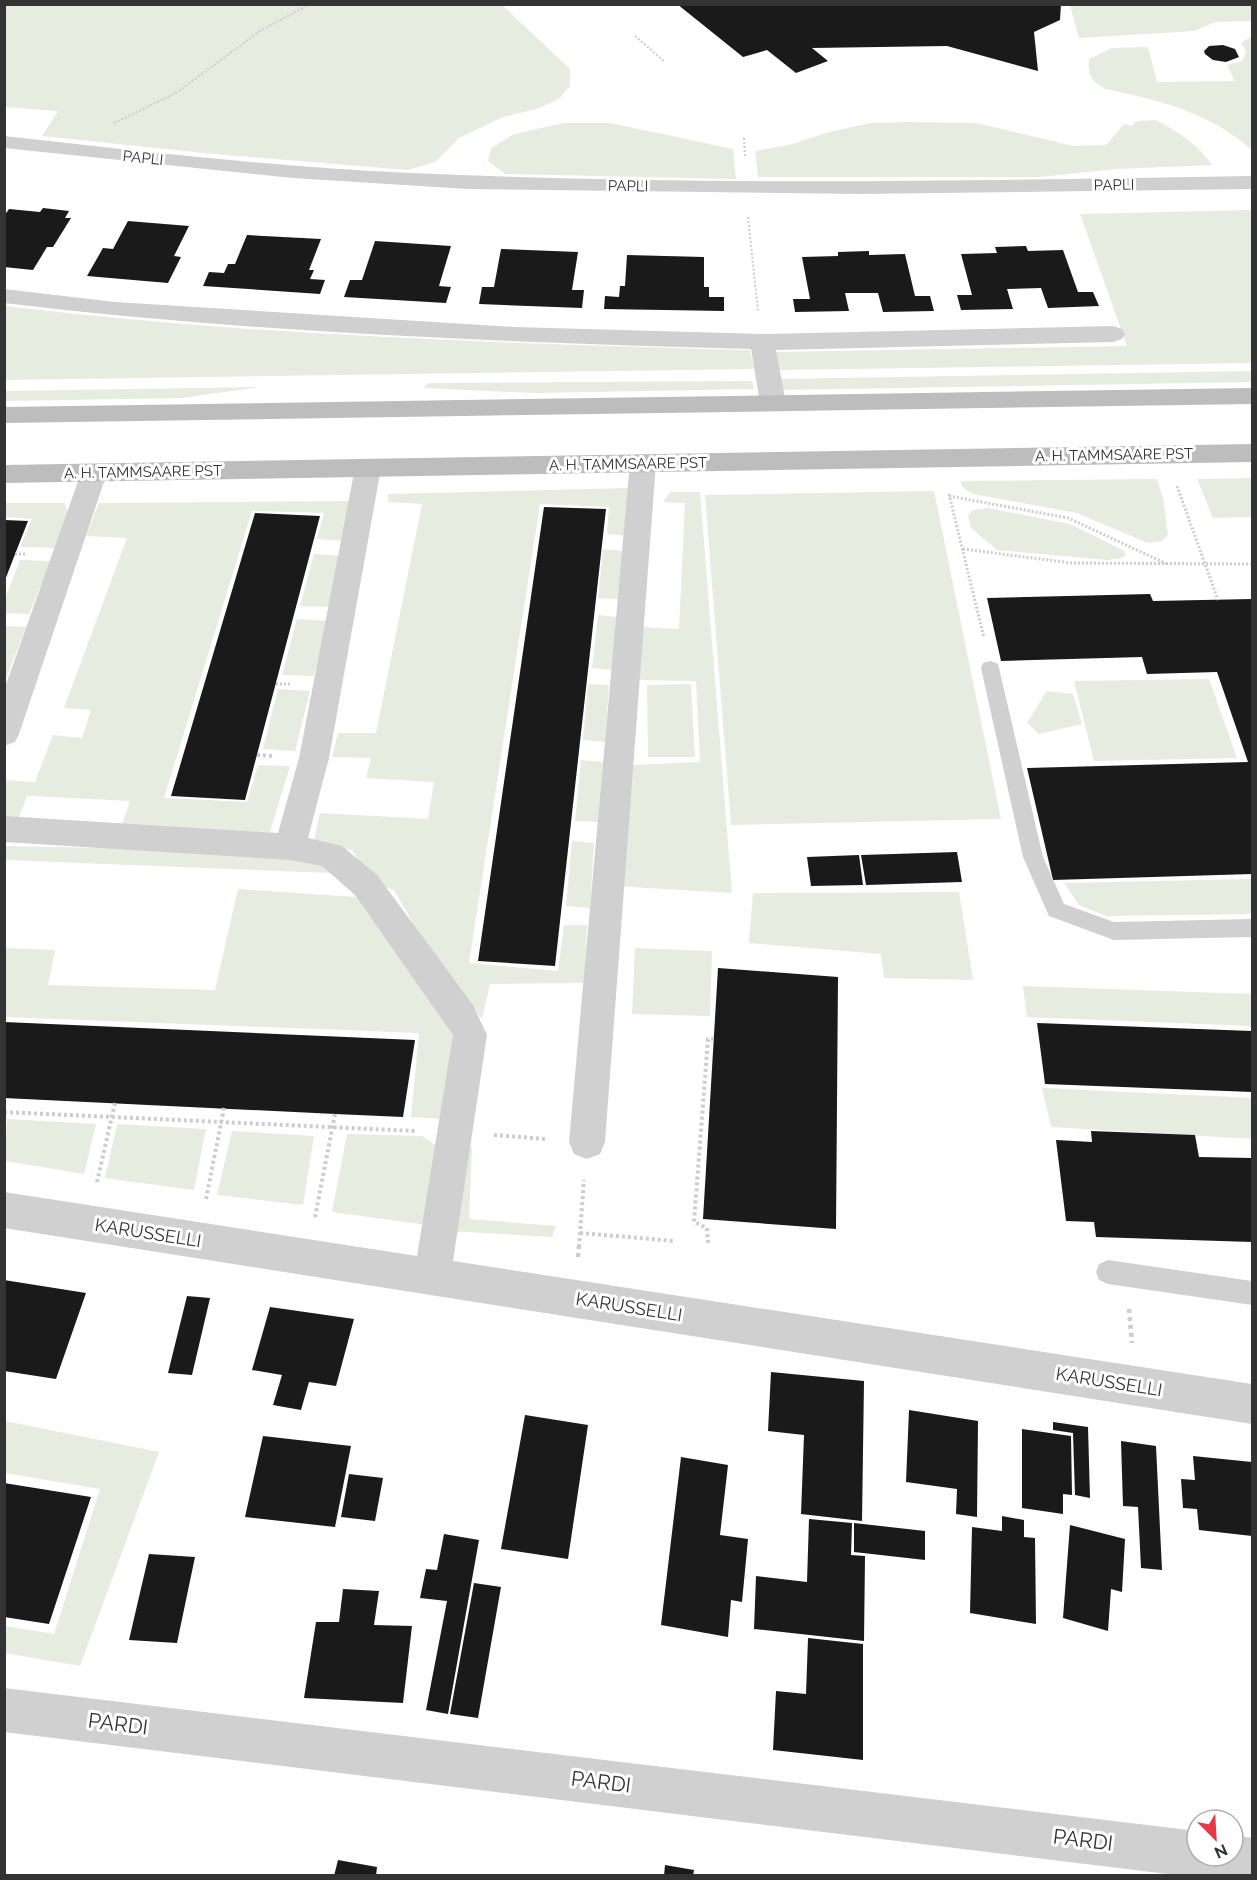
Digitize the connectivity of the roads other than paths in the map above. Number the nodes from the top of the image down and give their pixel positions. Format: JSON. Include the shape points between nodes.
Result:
{"nodes":[{"id":1,"x":4,"y":142,"type":"edge"},
{"id":2,"x":1252,"y":183,"type":"edge"},
{"id":3,"x":4,"y":296,"type":"edge"},
{"id":4,"x":1113,"y":334,"type":"dead end"},
{"id":5,"x":762,"y":342,"type":"junction"},
{"id":6,"x":1252,"y":396,"type":"edge"},
{"id":7,"x":773,"y":404,"type":"junction"},
{"id":8,"x":4,"y":415,"type":"edge"},
{"id":9,"x":1252,"y":453,"type":"edge"},
{"id":10,"x":644,"y":464,"type":"junction"},
{"id":11,"x":368,"y":468,"type":"junction"},
{"id":12,"x":93,"y":473,"type":"junction"},
{"id":13,"x":4,"y":474,"type":"edge"},
{"id":14,"x":990,"y":668,"type":"road end"},
{"id":15,"x":4,"y":734,"type":"edge"},
{"id":16,"x":4,"y":829,"type":"edge"},
{"id":17,"x":290,"y":847,"type":"junction"},
{"id":18,"x":1252,"y":928,"type":"edge"},
{"id":19,"x":587,"y":1142,"type":"road end"},
{"id":20,"x":4,"y":1210,"type":"edge"},
{"id":21,"x":1108,"y":1272,"type":"dead end"},
{"id":22,"x":432,"y":1277,"type":"junction"},
{"id":23,"x":1252,"y":1293,"type":"edge"},
{"id":24,"x":1252,"y":1404,"type":"edge"},
{"id":25,"x":4,"y":1710,"type":"edge"},
{"id":26,"x":1185,"y":1853,"type":"edge"}],
"edges":[{"from":1,"to":2,"type":"street","name":"PAPLI","via":[[216,166],[465,182],[746,188]]},
{"from":3,"to":5,"type":"street","via":[[115,309],[514,335]]},
{"from":4,"to":5,"type":"street"},
{"from":5,"to":7,"type":"street"},
{"from":6,"to":7,"type":"street"},
{"from":7,"to":8,"type":"street"},
{"from":9,"to":10,"type":"street","name":"A. H. TAMMSAARE PST"},
{"from":10,"to":11,"type":"street","name":"A. H. TAMMSAARE PST"},
{"from":10,"to":19,"type":"street"},
{"from":11,"to":12,"type":"street","name":"A. H. TAMMSAARE PST"},
{"from":11,"to":17,"type":"street","via":[[314,758]]},
{"from":12,"to":13,"type":"street","name":"A. H. TAMMSAARE PST"},
{"from":12,"to":15,"type":"street"},
{"from":14,"to":18,"type":"lane","via":[[1033,857],[1056,910],[1114,931]]},
{"from":16,"to":17,"type":"street"},
{"from":17,"to":22,"type":"street","via":[[331,855],[366,885],[470,1035]]},
{"from":20,"to":22,"type":"street","name":"KARUSSELLI"},
{"from":21,"to":23,"type":"lane"},
{"from":22,"to":24,"type":"street","name":"KARUSSELLI"},
{"from":25,"to":26,"type":"street","name":"PARDI"}]}
